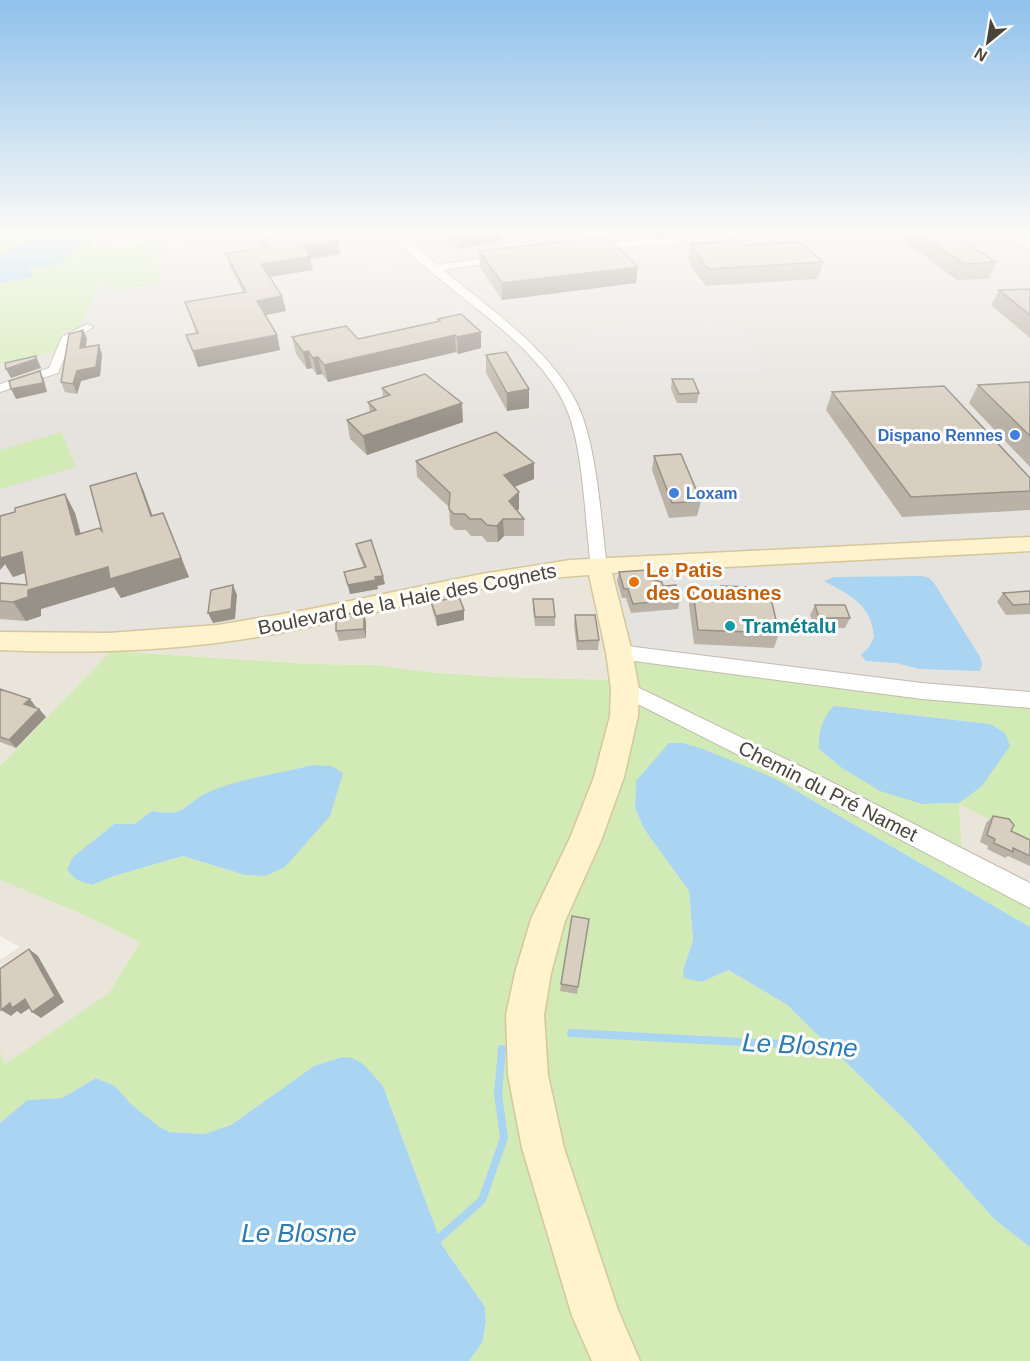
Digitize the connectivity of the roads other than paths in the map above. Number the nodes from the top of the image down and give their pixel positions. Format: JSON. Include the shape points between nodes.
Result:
{"nodes":[{"id":1,"x":468,"y":297,"type":"edge"},
{"id":2,"x":87,"y":327,"type":"dead end"},
{"id":3,"x":0,"y":388,"type":"edge"},
{"id":4,"x":1030,"y":544,"type":"edge"},
{"id":5,"x":599,"y":567,"type":"junction"},
{"id":6,"x":1,"y":643,"type":"edge"},
{"id":7,"x":619,"y":652,"type":"junction"},
{"id":8,"x":624,"y":700,"type":"junction"},
{"id":9,"x":1030,"y":700,"type":"edge"},
{"id":10,"x":1030,"y":896,"type":"edge"},
{"id":11,"x":616,"y":1361,"type":"edge"}],
"edges":[{"from":1,"to":5,"type":"street","via":[[552,374],[576,416],[583,442]]},
{"from":2,"to":3,"type":"street","via":[[66,339],[54,369]]},
{"from":4,"to":5,"type":"main road","name":"Boulevard de la Haie des Cognets"},
{"from":5,"to":6,"type":"main road","name":"Boulevard de la Haie des Cognets","via":[[514,575],[217,634],[115,643]]},
{"from":5,"to":7,"type":"main road"},
{"from":7,"to":8,"type":"main road"},
{"from":7,"to":9,"type":"street","via":[[922,691]]},
{"from":8,"to":10,"type":"street","name":"Chemin du Pré Namet","via":[[783,768]]},
{"from":8,"to":11,"type":"main road","via":[[609,777],[585,841],[548,919],[525,1016],[528,1075],[543,1148],[596,1316]]}]}
